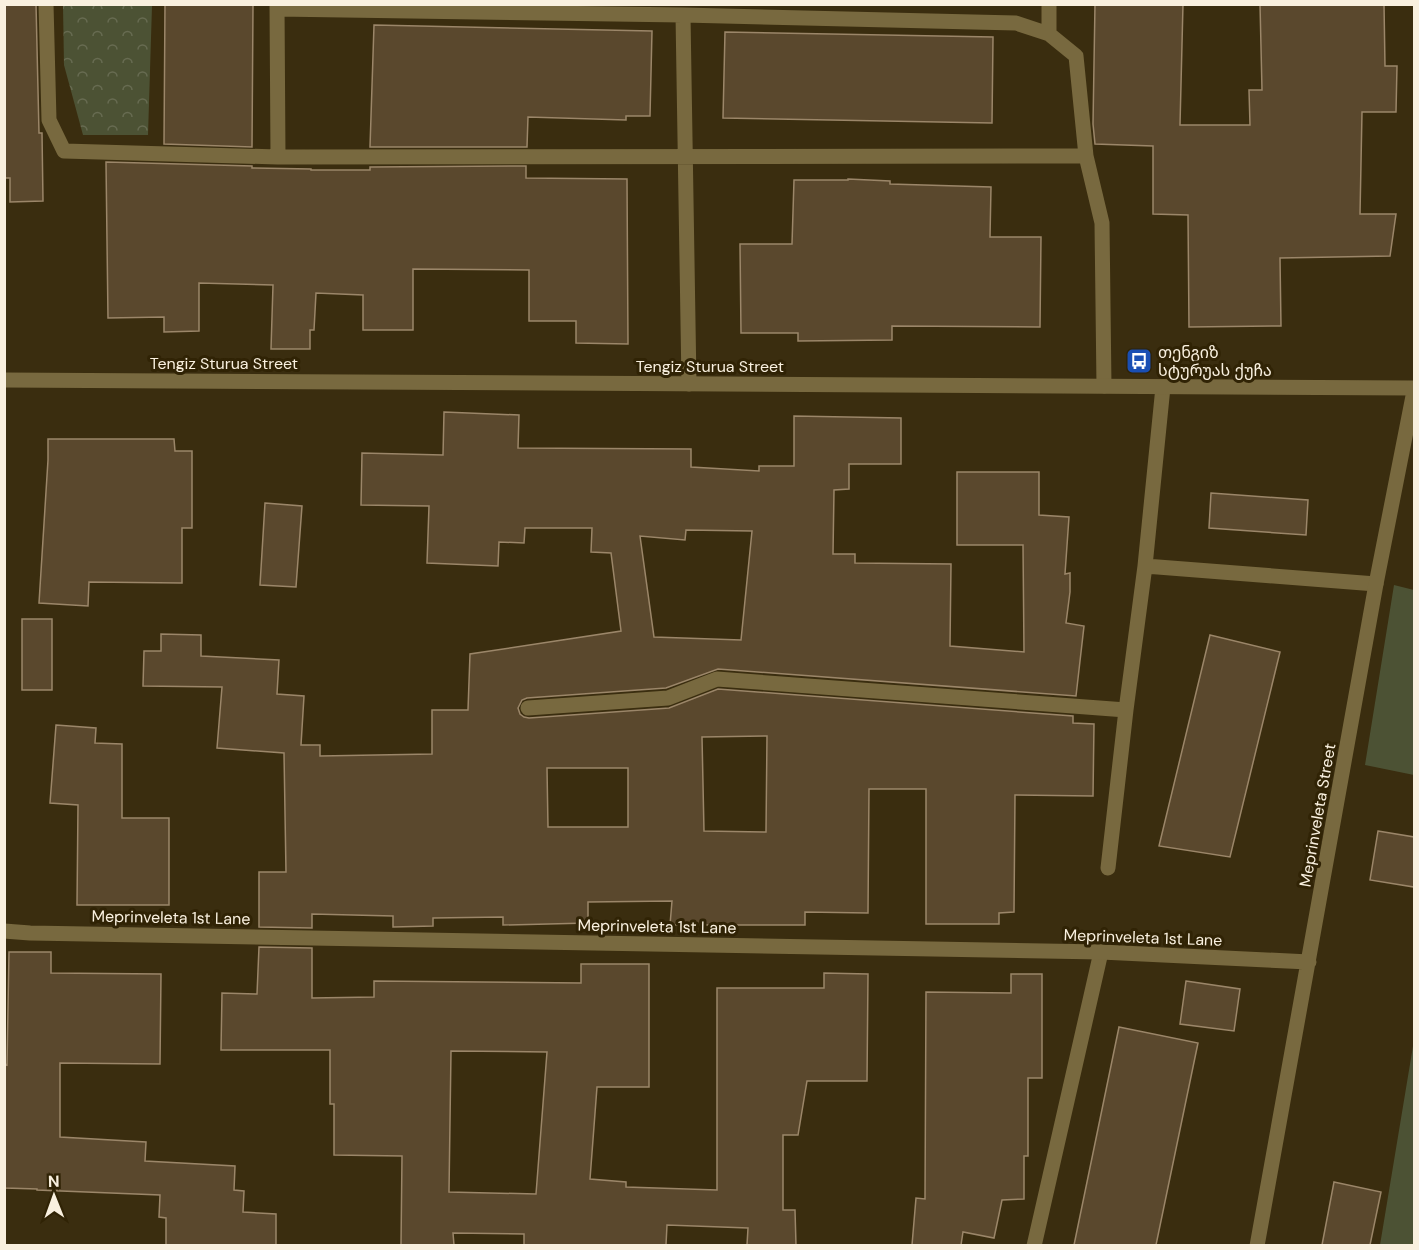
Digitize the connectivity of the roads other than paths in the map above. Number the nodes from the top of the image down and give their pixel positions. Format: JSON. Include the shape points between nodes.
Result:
{"nodes":[{"id":1,"x":46,"y":4,"type":"edge"},
{"id":2,"x":1049,"y":4,"type":"edge"},
{"id":3,"x":277,"y":7,"type":"edge"},
{"id":4,"x":682,"y":15,"type":"junction"},
{"id":5,"x":1049,"y":34,"type":"junction"},
{"id":6,"x":684,"y":156,"type":"junction"},
{"id":7,"x":1086,"y":156,"type":"junction"},
{"id":8,"x":278,"y":157,"type":"junction"},
{"id":9,"x":4,"y":380,"type":"edge"},
{"id":10,"x":689,"y":384,"type":"junction"},
{"id":11,"x":1104,"y":386,"type":"junction"},
{"id":12,"x":1162,"y":387,"type":"junction"},
{"id":13,"x":1414,"y":389,"type":"edge"},
{"id":14,"x":1145,"y":566,"type":"junction"},
{"id":15,"x":1376,"y":584,"type":"junction"},
{"id":16,"x":528,"y":708,"type":"dead end"},
{"id":17,"x":1126,"y":710,"type":"junction"},
{"id":18,"x":1108,"y":868,"type":"dead end"},
{"id":19,"x":4,"y":931,"type":"edge"},
{"id":20,"x":1101,"y":952,"type":"junction"},
{"id":21,"x":1309,"y":962,"type":"junction"},
{"id":22,"x":1034,"y":1245,"type":"edge"},
{"id":23,"x":1257,"y":1245,"type":"edge"}],
"edges":[{"from":1,"to":8,"type":"street","via":[[49,120],[64,151]]},
{"from":2,"to":5,"type":"street"},
{"from":3,"to":4,"type":"street"},
{"from":3,"to":8,"type":"street"},
{"from":4,"to":5,"type":"street","via":[[1016,23]]},
{"from":4,"to":6,"type":"street"},
{"from":5,"to":7,"type":"street","via":[[1076,56]]},
{"from":6,"to":7,"type":"street"},
{"from":6,"to":8,"type":"street"},
{"from":6,"to":10,"type":"street"},
{"from":7,"to":11,"type":"street","via":[[1102,223]]},
{"from":9,"to":10,"type":"street","name":"Tengiz Sturua Street"},
{"from":10,"to":11,"type":"street","name":"Tengiz Sturua Street"},
{"from":11,"to":12,"type":"street","name":"Tengiz Sturua Street"},
{"from":12,"to":13,"type":"street","name":"Tengiz Sturua Street"},
{"from":12,"to":14,"type":"street"},
{"from":13,"to":15,"type":"street","name":"Meprinveleta Street"},
{"from":14,"to":15,"type":"street"},
{"from":14,"to":17,"type":"street"},
{"from":15,"to":21,"type":"street","name":"Meprinveleta Street"},
{"from":16,"to":17,"type":"street","via":[[668,698],[717,680]]},
{"from":17,"to":18,"type":"street"},
{"from":19,"to":20,"type":"street","name":"Meprinveleta 1st Lane"},
{"from":20,"to":21,"type":"street","name":"Meprinveleta 1st Lane"},
{"from":20,"to":22,"type":"street"},
{"from":21,"to":23,"type":"street","name":"Meprinveleta Street"}]}
